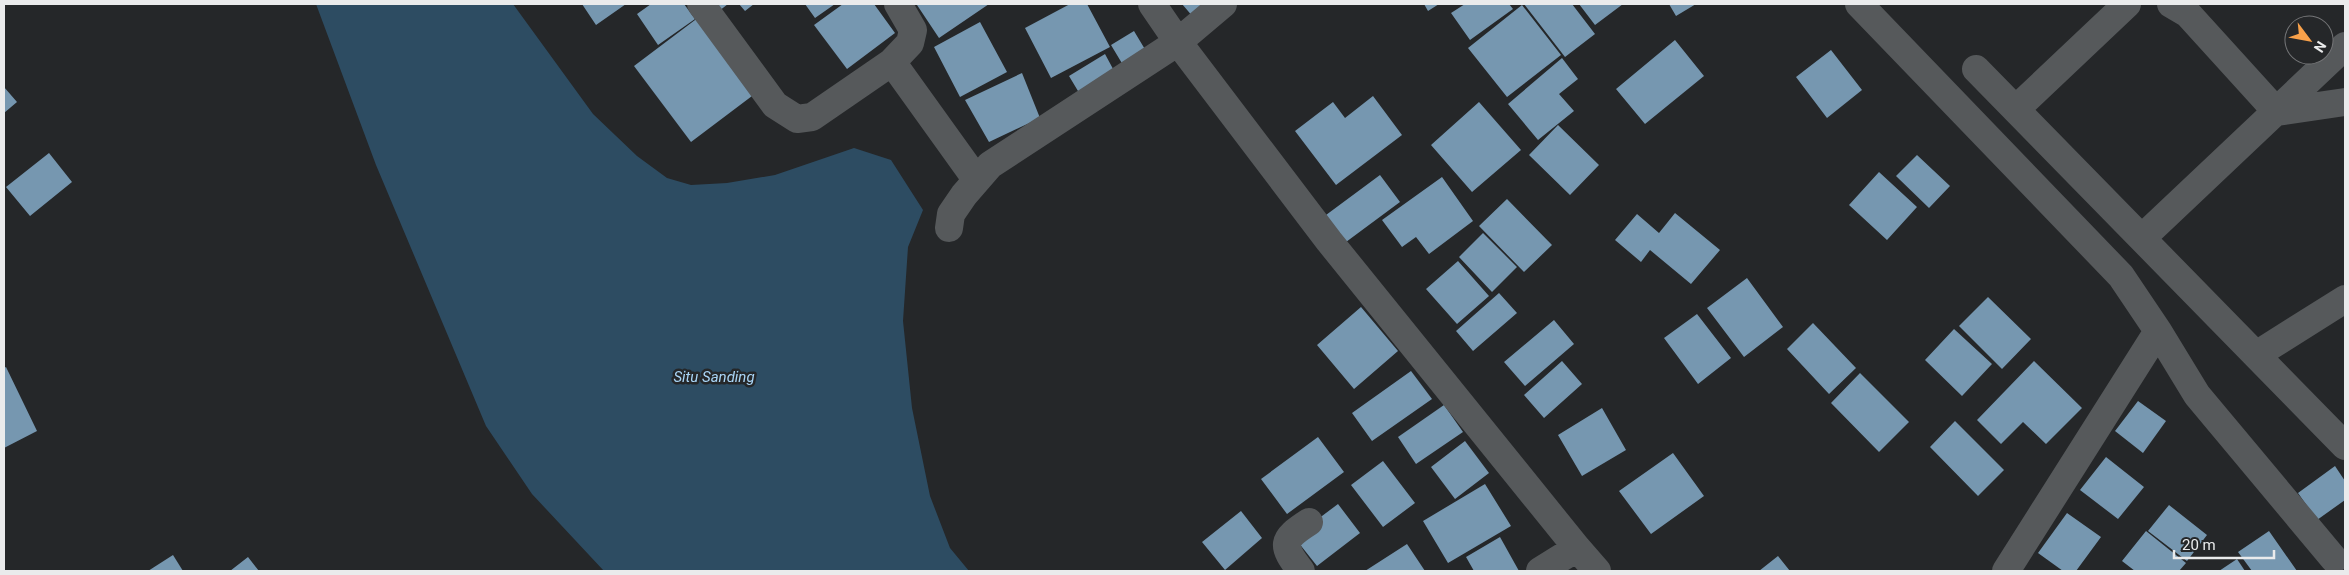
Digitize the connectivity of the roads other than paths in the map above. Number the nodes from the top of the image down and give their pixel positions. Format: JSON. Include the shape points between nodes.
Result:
{"nodes":[{"id":1,"x":701,"y":4,"type":"edge"},
{"id":2,"x":898,"y":4,"type":"edge"},
{"id":3,"x":1152,"y":4,"type":"edge"},
{"id":4,"x":1223,"y":4,"type":"edge"},
{"id":5,"x":1859,"y":4,"type":"edge"},
{"id":6,"x":2127,"y":4,"type":"edge"},
{"id":7,"x":2171,"y":4,"type":"edge"},
{"id":8,"x":1178,"y":42,"type":"junction"},
{"id":9,"x":2345,"y":46,"type":"edge"},
{"id":10,"x":892,"y":62,"type":"junction"},
{"id":11,"x":1976,"y":69,"type":"dead end"},
{"id":12,"x":2345,"y":102,"type":"edge"},
{"id":13,"x":2016,"y":109,"type":"junction"},
{"id":14,"x":2277,"y":112,"type":"junction"},
{"id":15,"x":976,"y":178,"type":"junction"},
{"id":16,"x":949,"y":228,"type":"dead end"},
{"id":17,"x":2142,"y":238,"type":"junction"},
{"id":18,"x":2345,"y":299,"type":"edge"},
{"id":19,"x":2158,"y":331,"type":"junction"},
{"id":20,"x":2256,"y":355,"type":"junction"},
{"id":21,"x":2345,"y":446,"type":"edge"},
{"id":22,"x":1309,"y":522,"type":"dead end"},
{"id":23,"x":1577,"y":548,"type":"junction"},
{"id":24,"x":2334,"y":559,"type":"dead end"},
{"id":25,"x":1300,"y":571,"type":"edge"},
{"id":26,"x":1540,"y":571,"type":"edge"},
{"id":27,"x":1597,"y":571,"type":"edge"},
{"id":28,"x":2006,"y":571,"type":"edge"}],
"edges":[{"from":1,"to":10,"type":"street","via":[[775,104],[797,120],[812,118]]},
{"from":2,"to":10,"type":"street","via":[[914,30],[910,44]]},
{"from":3,"to":8,"type":"street"},
{"from":4,"to":8,"type":"street"},
{"from":5,"to":19,"type":"street","via":[[2121,276]]},
{"from":6,"to":13,"type":"street"},
{"from":7,"to":14,"type":"street","via":[[2188,14]]},
{"from":8,"to":15,"type":"street","via":[[990,165]]},
{"from":8,"to":23,"type":"street","via":[[1329,241]]},
{"from":9,"to":14,"type":"street"},
{"from":10,"to":15,"type":"street"},
{"from":11,"to":13,"type":"street"},
{"from":12,"to":14,"type":"street"},
{"from":13,"to":17,"type":"street"},
{"from":14,"to":17,"type":"street"},
{"from":15,"to":16,"type":"street","via":[[952,214]]},
{"from":17,"to":20,"type":"street"},
{"from":18,"to":20,"type":"street"},
{"from":19,"to":24,"type":"street","via":[[2197,395]]},
{"from":19,"to":28,"type":"street"},
{"from":20,"to":21,"type":"street"},
{"from":22,"to":25,"type":"street","via":[[1286,540],[1288,552]]},
{"from":23,"to":26,"type":"street"},
{"from":23,"to":27,"type":"street"}]}
